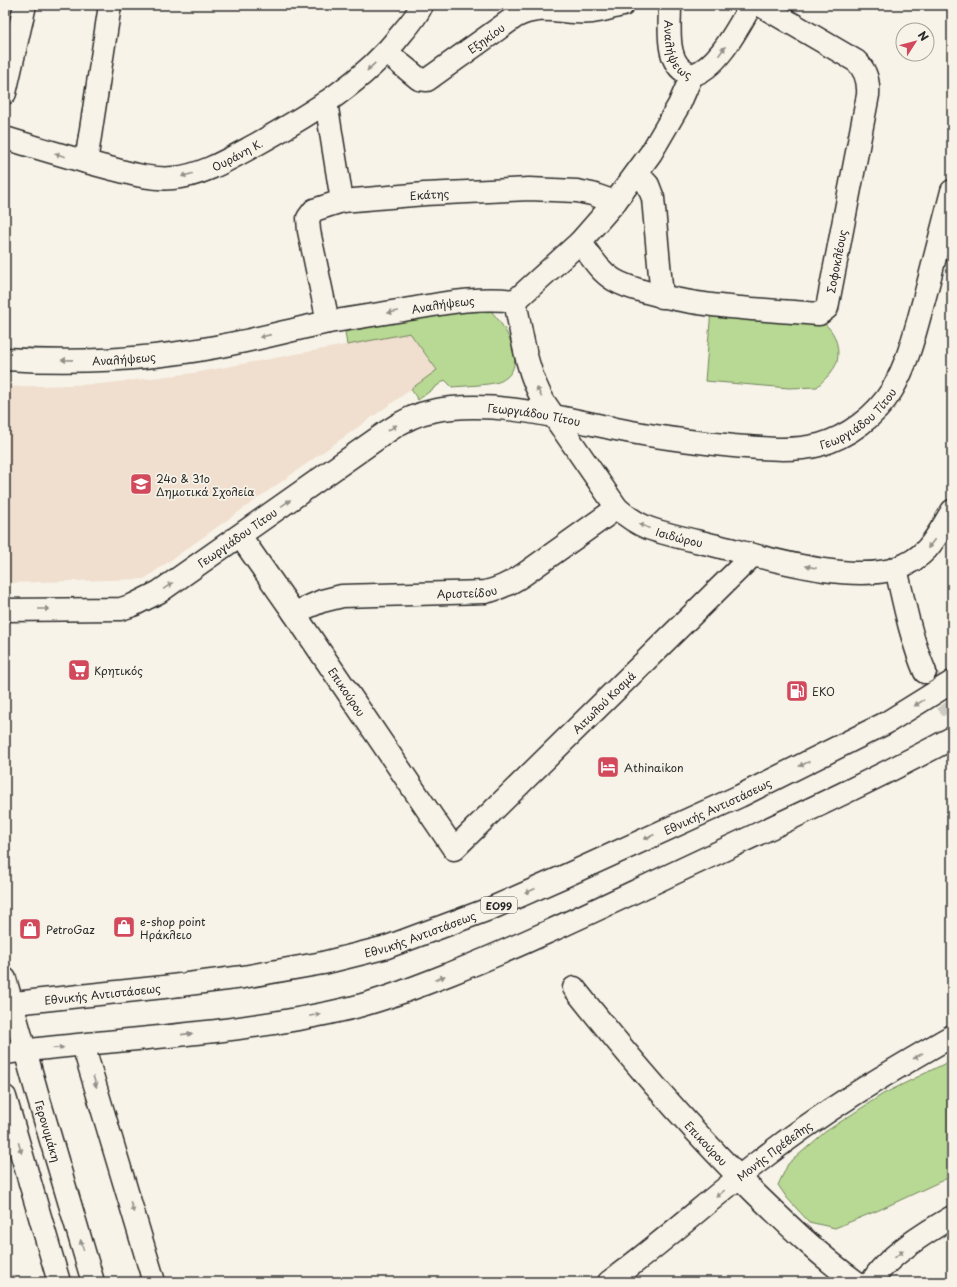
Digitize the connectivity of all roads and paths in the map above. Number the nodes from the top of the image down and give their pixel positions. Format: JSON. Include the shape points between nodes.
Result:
{"nodes":[{"id":1,"x":26,"y":5,"type":"edge"},
{"id":2,"x":110,"y":5,"type":"edge"},
{"id":3,"x":422,"y":5,"type":"edge"},
{"id":4,"x":623,"y":5,"type":"edge"},
{"id":5,"x":670,"y":5,"type":"edge"},
{"id":6,"x":752,"y":5,"type":"edge"},
{"id":7,"x":760,"y":5,"type":"edge"},
{"id":8,"x":534,"y":7,"type":"edge"},
{"id":9,"x":386,"y":52,"type":"junction"},
{"id":10,"x":692,"y":75,"type":"junction"},
{"id":11,"x":5,"y":93,"type":"edge"},
{"id":12,"x":326,"y":102,"type":"junction"},
{"id":13,"x":5,"y":138,"type":"edge"},
{"id":14,"x":86,"y":162,"type":"junction"},
{"id":15,"x":637,"y":173,"type":"junction"},
{"id":16,"x":952,"y":191,"type":"edge"},
{"id":17,"x":342,"y":201,"type":"junction"},
{"id":18,"x":615,"y":202,"type":"junction"},
{"id":19,"x":580,"y":242,"type":"junction"},
{"id":20,"x":662,"y":297,"type":"junction"},
{"id":21,"x":515,"y":301,"type":"junction"},
{"id":22,"x":328,"y":322,"type":"junction"},
{"id":23,"x":5,"y":359,"type":"edge"},
{"id":24,"x":553,"y":415,"type":"junction"},
{"id":25,"x":617,"y":508,"type":"junction"},
{"id":26,"x":952,"y":511,"type":"edge"},
{"id":27,"x":240,"y":536,"type":"junction"},
{"id":28,"x":753,"y":555,"type":"junction"},
{"id":29,"x":896,"y":568,"type":"junction"},
{"id":30,"x":5,"y":610,"type":"edge"},
{"id":31,"x":294,"y":613,"type":"junction"},
{"id":32,"x":925,"y":672,"type":"tunnel mouth"},
{"id":33,"x":952,"y":682,"type":"edge"},
{"id":34,"x":952,"y":738,"type":"edge"},
{"id":35,"x":454,"y":849,"type":"joint"},
{"id":36,"x":5,"y":979,"type":"edge"},
{"id":37,"x":574,"y":988,"type":"dead end"},
{"id":38,"x":8,"y":1003,"type":"edge"},
{"id":39,"x":952,"y":1036,"type":"edge"},
{"id":40,"x":84,"y":1045,"type":"junction"},
{"id":41,"x":15,"y":1052,"type":"edge"},
{"id":42,"x":5,"y":1097,"type":"edge"},
{"id":43,"x":740,"y":1178,"type":"junction"},
{"id":44,"x":952,"y":1217,"type":"edge"},
{"id":45,"x":59,"y":1282,"type":"edge"},
{"id":46,"x":93,"y":1282,"type":"edge"},
{"id":47,"x":154,"y":1282,"type":"edge"},
{"id":48,"x":609,"y":1282,"type":"edge"},
{"id":49,"x":856,"y":1282,"type":"edge"},
{"id":50,"x":872,"y":1282,"type":"edge"}],
"edges":[{"from":1,"to":11,"type":"street"},
{"from":2,"to":14,"type":"street"},
{"from":3,"to":9,"type":"street","name":"Ουράνη Κ."},
{"from":4,"to":8,"type":"street","name":"Εξηκίου","via":[[592,12]]},
{"from":5,"to":10,"type":"street","name":"Αναλήψεως","via":[[670,48],[680,69]]},
{"from":10,"to":6,"type":"street","one_way":true,"via":[[702,71],[717,57]]},
{"from":7,"to":20,"type":"street","name":"Σοφοκλέους","via":[[856,61],[862,67],[869,84],[827,308],[819,314]]},
{"from":8,"to":9,"type":"street","name":"Εξηκίου","via":[[515,17],[427,80],[419,80]]},
{"from":9,"to":12,"type":"street","name":"Ουράνη Κ.","one_way":true,"via":[[370,69]]},
{"from":10,"to":15,"type":"street","name":"Αναλήψεως","via":[[678,105]]},
{"from":12,"to":14,"type":"street","name":"Ουράνη Κ.","one_way":true,"via":[[243,151],[202,171],[185,176],[157,178]]},
{"from":12,"to":17,"type":"street"},
{"from":14,"to":13,"type":"street","name":"Ουράνη Κ.","one_way":true},
{"from":15,"to":18,"type":"street","name":"Αναλήψεως"},
{"from":15,"to":20,"type":"street","via":[[648,184],[653,198]]},
{"from":16,"to":24,"type":"street","name":"Γεωργιάδου Τίτου","via":[[911,347],[899,375],[881,405],[860,425],[842,436],[806,448],[768,449],[655,437]]},
{"from":17,"to":18,"type":"street","name":"Εκάτης","via":[[529,189],[577,191]]},
{"from":17,"to":22,"type":"street","name":"Εκάτης","via":[[314,210],[308,218]]},
{"from":18,"to":19,"type":"street","name":"Αναλήψεως"},
{"from":19,"to":20,"type":"street","name":"Σοφοκλέους","via":[[599,267],[614,280]]},
{"from":19,"to":21,"type":"street","name":"Αναλήψεως"},
{"from":21,"to":22,"type":"street","name":"Αναλήψεως","one_way":true,"via":[[492,299],[451,302]]},
{"from":24,"to":21,"type":"street","name":"Ισιδώρου","one_way":true,"via":[[533,378]]},
{"from":22,"to":23,"type":"street","name":"Αναλήψεως","one_way":true,"via":[[238,342],[152,357],[83,360]]},
{"from":24,"to":25,"type":"street","name":"Ισιδώρου"},
{"from":27,"to":24,"type":"street","name":"Γεωργιάδου Τίτου","one_way":true,"via":[[388,431],[417,416],[430,411],[476,407]]},
{"from":28,"to":25,"type":"street","name":"Ισιδώρου","one_way":true,"via":[[646,527]]},
{"from":25,"to":31,"type":"street","name":"Αριστείδου","via":[[523,575],[496,590],[342,596]]},
{"from":26,"to":29,"type":"street","name":"Ισιδώρου","one_way":true,"via":[[931,546],[912,562]]},
{"from":30,"to":27,"type":"street","name":"Γεωργιάδου Τίτου","one_way":true,"via":[[121,609],[158,592]]},
{"from":27,"to":31,"type":"street","name":"Επικούρου"},
{"from":29,"to":28,"type":"street","name":"Ισιδώρου","one_way":true,"via":[[872,573],[824,570]]},
{"from":28,"to":35,"type":"street","name":"Αιτωλού Κοσμά"},
{"from":29,"to":32,"type":"street","via":[[912,636]]},
{"from":31,"to":35,"type":"street","name":"Επικούρου"},
{"from":33,"to":38,"type":"street","name":"Εθνικής Αντιστάσεως","number":"ΕΟ99","one_way":true,"via":[[886,723],[740,796],[513,899],[387,947],[323,963],[243,977]]},
{"from":40,"to":34,"type":"street","one_way":true,"via":[[221,1031],[287,1021],[385,998],[467,968],[541,936],[825,802]]},
{"from":36,"to":38,"type":"street","name":"Γερονυμάκη"},
{"from":37,"to":43,"type":"street","name":"Επικούρου","via":[[672,1106]]},
{"from":38,"to":41,"type":"street","name":"Γερονυμάκη"},
{"from":39,"to":43,"type":"street","name":"Μονής Πρέβελης","one_way":true,"via":[[806,1126]]},
{"from":41,"to":40,"type":"street","one_way":true},
{"from":40,"to":47,"type":"street","one_way":true},
{"from":46,"to":41,"type":"street","name":"Γερονυμάκη","one_way":true},
{"from":42,"to":45,"type":"street","one_way":true},
{"from":43,"to":48,"type":"street","name":"Μονής Πρέβελης","one_way":true},
{"from":43,"to":49,"type":"street","name":"Επικούρου","via":[[791,1228]]},
{"from":50,"to":44,"type":"street","one_way":true,"via":[[906,1247]]}]}
